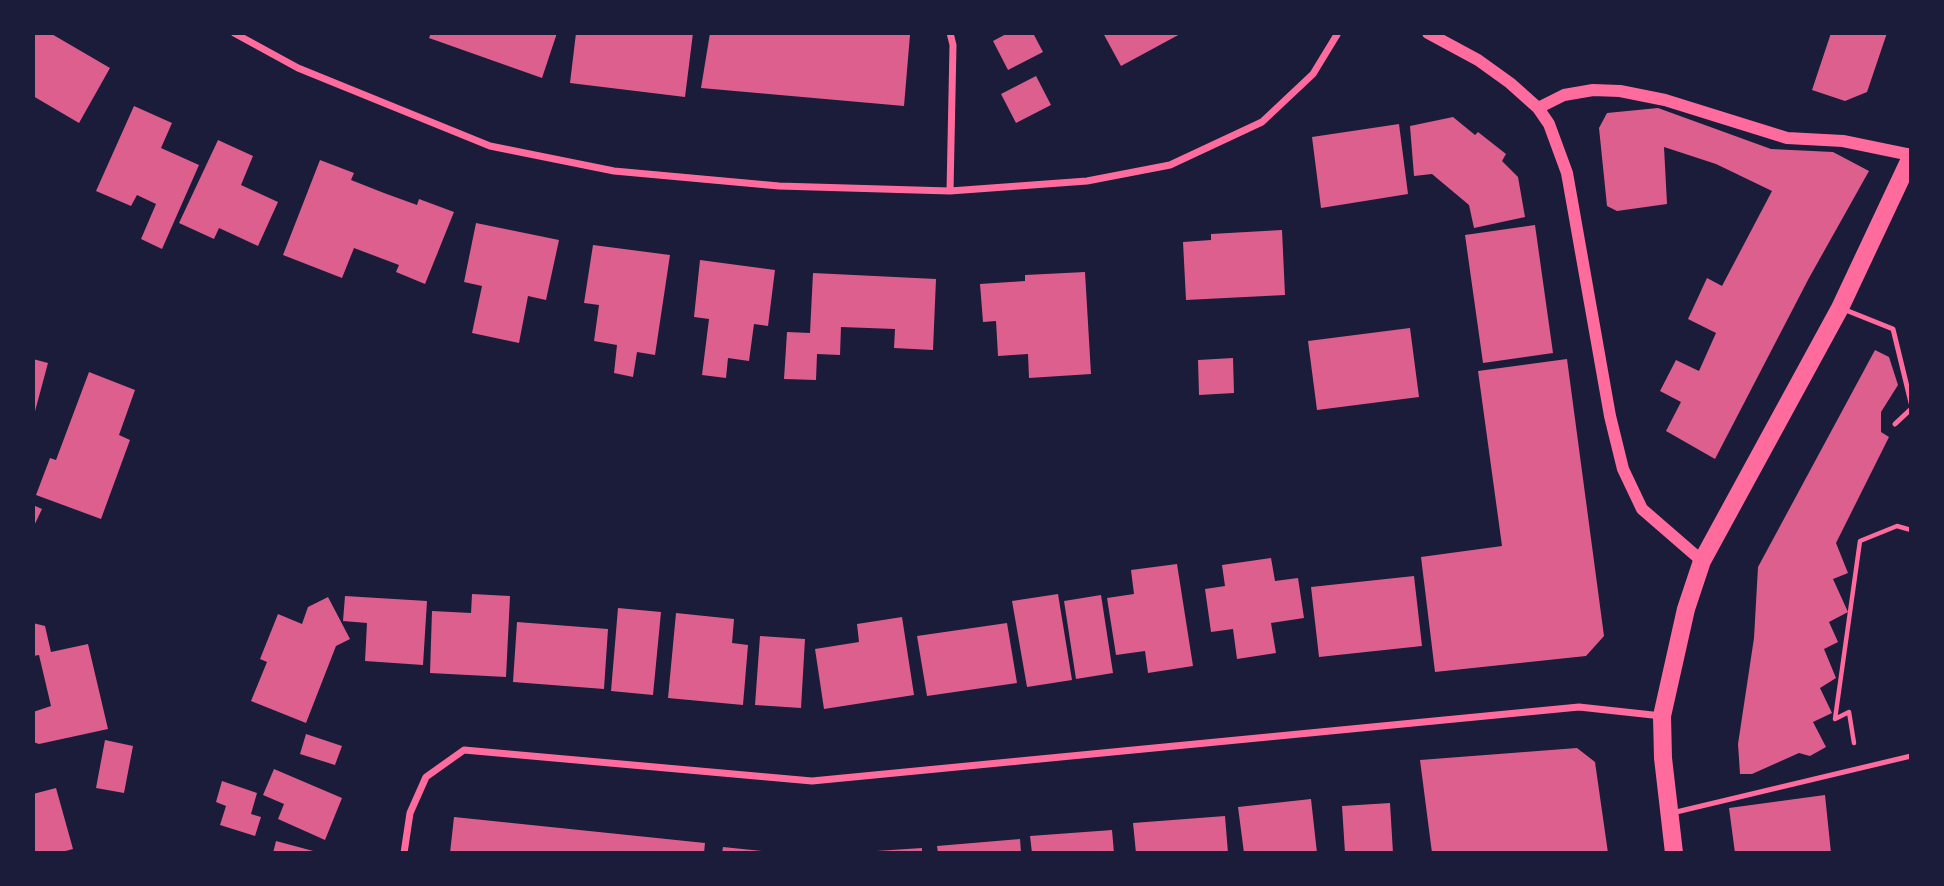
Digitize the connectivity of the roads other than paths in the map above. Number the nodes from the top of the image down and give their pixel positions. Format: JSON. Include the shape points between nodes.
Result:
{"nodes":[{"id":1,"x":234,"y":33,"type":"edge"},
{"id":2,"x":950,"y":33,"type":"edge"},
{"id":3,"x":1338,"y":33,"type":"edge"},
{"id":4,"x":1428,"y":33,"type":"edge"},
{"id":5,"x":1538,"y":108,"type":"junction"},
{"id":6,"x":1911,"y":156,"type":"edge"},
{"id":7,"x":950,"y":191,"type":"junction"},
{"id":8,"x":1840,"y":308,"type":"junction"},
{"id":9,"x":1911,"y":403,"type":"edge"},
{"id":10,"x":1911,"y":409,"type":"edge"},
{"id":11,"x":1895,"y":424,"type":"dead end"},
{"id":12,"x":1702,"y":561,"type":"junction"},
{"id":13,"x":1662,"y":716,"type":"junction"},
{"id":14,"x":1911,"y":756,"type":"edge"},
{"id":15,"x":1669,"y":814,"type":"junction"},
{"id":16,"x":404,"y":853,"type":"edge"},
{"id":17,"x":1674,"y":853,"type":"edge"}],
"edges":[{"from":1,"to":7,"type":"street","via":[[298,68],[490,146],[614,171],[779,186]]},
{"from":2,"to":7,"type":"street"},
{"from":3,"to":7,"type":"street","via":[[1313,74],[1262,122],[1170,165],[1087,181]]},
{"from":4,"to":5,"type":"street","via":[[1478,60]]},
{"from":5,"to":6,"type":"street","via":[[1564,95],[1620,91],[1665,100],[1767,134],[1843,141]]},
{"from":5,"to":12,"type":"street","via":[[1549,124],[1567,173],[1623,469],[1642,509]]},
{"from":6,"to":8,"type":"main road"},
{"from":8,"to":9,"type":"lane","via":[[1893,329]]},
{"from":8,"to":12,"type":"main road"},
{"from":10,"to":11,"type":"lane"},
{"from":12,"to":13,"type":"main road"},
{"from":13,"to":15,"type":"main road"},
{"from":13,"to":16,"type":"street","via":[[1579,707],[812,781],[464,750],[426,777],[410,813]]},
{"from":14,"to":15,"type":"lane"},
{"from":15,"to":17,"type":"main road"}]}
